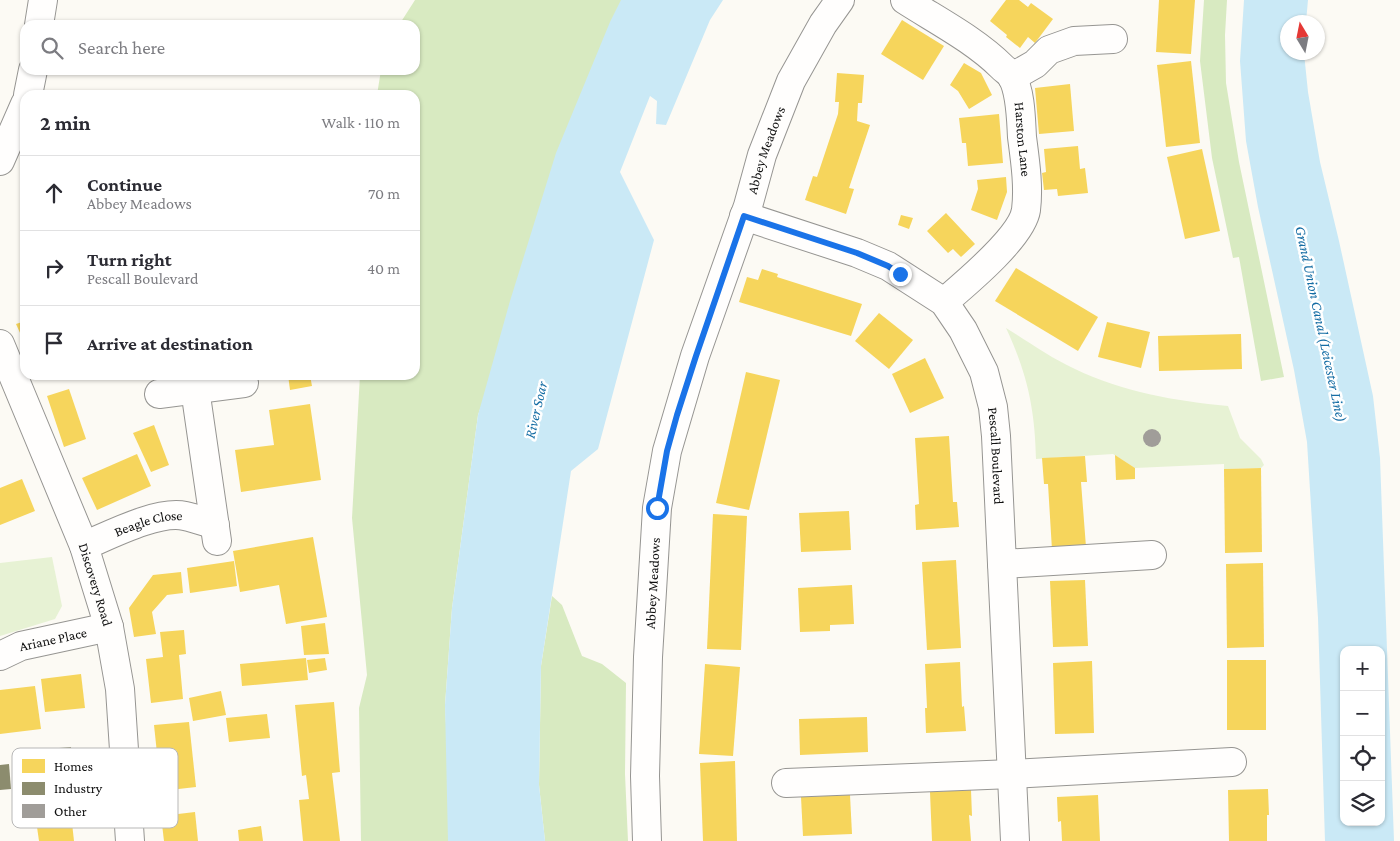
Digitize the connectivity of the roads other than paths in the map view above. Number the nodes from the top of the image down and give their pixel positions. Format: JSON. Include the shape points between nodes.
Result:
{"nodes":[{"id":1,"x":43,"y":0,"type":"edge"},
{"id":2,"x":840,"y":0,"type":"edge"},
{"id":3,"x":904,"y":0,"type":"edge"},
{"id":4,"x":40,"y":20,"type":"edge"},
{"id":5,"x":1113,"y":38,"type":"dead end"},
{"id":6,"x":32,"y":75,"type":"edge"},
{"id":7,"x":1012,"y":77,"type":"junction"},
{"id":8,"x":29,"y":90,"type":"edge"},
{"id":9,"x":20,"y":115,"type":"edge"},
{"id":10,"x":0,"y":161,"type":"edge"},
{"id":11,"x":744,"y":216,"type":"junction"},
{"id":12,"x":944,"y":302,"type":"junction"},
{"id":13,"x":0,"y":344,"type":"edge"},
{"id":14,"x":244,"y":383,"type":"dead end"},
{"id":15,"x":195,"y":389,"type":"junction"},
{"id":16,"x":159,"y":394,"type":"dead end"},
{"id":17,"x":84,"y":546,"type":"junction"},
{"id":18,"x":1152,"y":555,"type":"dead end"},
{"id":19,"x":1002,"y":564,"type":"junction"},
{"id":20,"x":109,"y":627,"type":"junction"},
{"id":21,"x":0,"y":656,"type":"edge"},
{"id":22,"x":124,"y":748,"type":"edge"},
{"id":23,"x":1232,"y":762,"type":"dead end"},
{"id":24,"x":1012,"y":774,"type":"junction"},
{"id":25,"x":786,"y":783,"type":"dead end"},
{"id":26,"x":129,"y":828,"type":"edge"},
{"id":27,"x":130,"y":841,"type":"edge"},
{"id":28,"x":647,"y":841,"type":"edge"},
{"id":29,"x":1015,"y":841,"type":"edge"}],
"edges":[{"from":1,"to":4,"type":"street"},
{"from":2,"to":11,"type":"street","name":"Abbey Meadows","via":[[792,81],[762,155]]},
{"from":3,"to":7,"type":"street","via":[[982,50]]},
{"from":5,"to":7,"type":"street","via":[[1074,41],[1049,50],[1035,64]]},
{"from":6,"to":8,"type":"street"},
{"from":7,"to":12,"type":"street","name":"Harston Lane","via":[[1018,95],[1026,211],[1018,229],[993,257]]},
{"from":9,"to":10,"type":"street"},
{"from":11,"to":12,"type":"street","name":"Pescall Boulevard","via":[[888,266]]},
{"from":11,"to":28,"type":"street","name":"Abbey Meadows","via":[[680,406],[667,451],[657,508],[645,717]]},
{"from":12,"to":19,"type":"street","name":"Pescall Boulevard","via":[[964,330],[990,391],[996,436]]},
{"from":13,"to":17,"type":"street","name":"Discovery Road"},
{"from":14,"to":15,"type":"street"},
{"from":15,"to":16,"type":"street"},
{"from":15,"to":17,"type":"street","name":"Beagle Close","via":[[216,533],[184,515],[165,516]]},
{"from":17,"to":20,"type":"street","name":"Discovery Road"},
{"from":18,"to":19,"type":"street"},
{"from":19,"to":24,"type":"street","name":"Pescall Boulevard"},
{"from":20,"to":21,"type":"street","name":"Ariane Place","via":[[21,646]]},
{"from":20,"to":22,"type":"street","name":"Discovery Road","via":[[120,689]]},
{"from":23,"to":24,"type":"street"},
{"from":24,"to":25,"type":"street"},
{"from":24,"to":29,"type":"street","name":"Pescall Boulevard"},
{"from":26,"to":27,"type":"street","name":"Discovery Road"}]}
